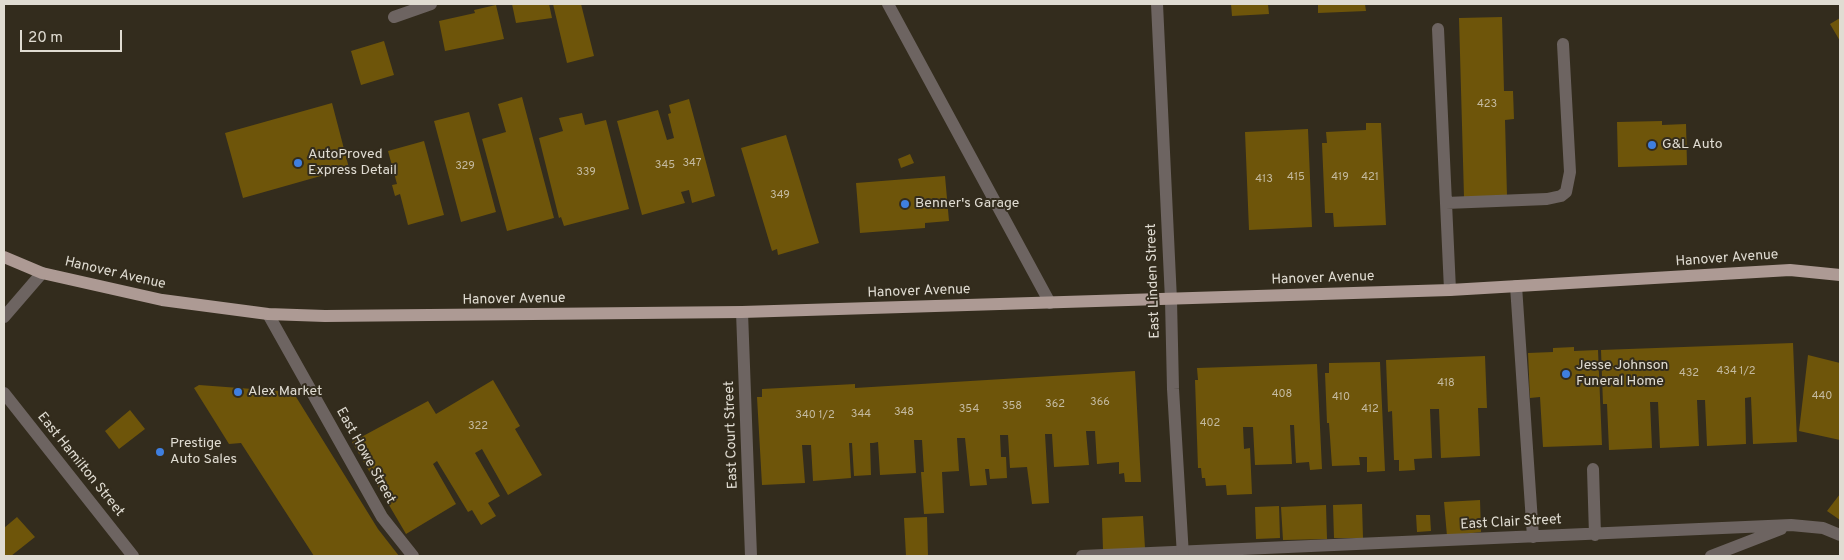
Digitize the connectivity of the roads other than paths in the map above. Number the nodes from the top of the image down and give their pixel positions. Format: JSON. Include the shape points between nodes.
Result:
{"nodes":[{"id":1,"x":431,"y":4,"type":"edge"},
{"id":2,"x":888,"y":4,"type":"edge"},
{"id":3,"x":1157,"y":4,"type":"edge"},
{"id":4,"x":394,"y":17,"type":"dead end"},
{"id":5,"x":1438,"y":29,"type":"dead end"},
{"id":6,"x":1564,"y":44,"type":"dead end"},
{"id":7,"x":1446,"y":203,"type":"junction"},
{"id":8,"x":4,"y":257,"type":"edge"},
{"id":9,"x":42,"y":273,"type":"junction"},
{"id":10,"x":1840,"y":275,"type":"edge"},
{"id":11,"x":1516,"y":286,"type":"junction"},
{"id":12,"x":1450,"y":290,"type":"junction"},
{"id":13,"x":1171,"y":300,"type":"junction"},
{"id":14,"x":1050,"y":303,"type":"junction"},
{"id":15,"x":742,"y":312,"type":"junction"},
{"id":16,"x":268,"y":314,"type":"junction"},
{"id":17,"x":4,"y":317,"type":"edge"},
{"id":18,"x":4,"y":393,"type":"edge"},
{"id":19,"x":1593,"y":469,"type":"dead end"},
{"id":20,"x":1791,"y":525,"type":"junction"},
{"id":21,"x":1595,"y":535,"type":"junction"},
{"id":22,"x":1840,"y":535,"type":"edge"},
{"id":23,"x":1533,"y":537,"type":"junction"},
{"id":24,"x":1182,"y":554,"type":"edge"},
{"id":25,"x":133,"y":556,"type":"edge"},
{"id":26,"x":413,"y":556,"type":"edge"},
{"id":27,"x":752,"y":556,"type":"edge"},
{"id":28,"x":1082,"y":556,"type":"edge"},
{"id":29,"x":1711,"y":556,"type":"edge"}],
"edges":[{"from":1,"to":4,"type":"street"},
{"from":2,"to":14,"type":"street"},
{"from":3,"to":13,"type":"street","name":"East Linden Street"},
{"from":5,"to":7,"type":"street"},
{"from":6,"to":7,"type":"street","via":[[1570,172],[1566,192],[1547,199]]},
{"from":7,"to":12,"type":"street"},
{"from":8,"to":9,"type":"main road","name":"Hanover Avenue"},
{"from":9,"to":16,"type":"main road","name":"Hanover Avenue","via":[[162,300]]},
{"from":9,"to":17,"type":"street"},
{"from":10,"to":11,"type":"main road","name":"Hanover Avenue","via":[[1790,270]]},
{"from":11,"to":12,"type":"main road","name":"Hanover Avenue"},
{"from":11,"to":23,"type":"street"},
{"from":12,"to":13,"type":"main road","name":"Hanover Avenue"},
{"from":13,"to":14,"type":"main road","name":"Hanover Avenue"},
{"from":13,"to":24,"type":"street","name":"East Linden Street"},
{"from":14,"to":15,"type":"main road","name":"Hanover Avenue"},
{"from":15,"to":16,"type":"main road","name":"Hanover Avenue","via":[[414,316]]},
{"from":15,"to":27,"type":"street","name":"East Court Street"},
{"from":16,"to":26,"type":"street","name":"East Howe Street","via":[[382,517]]},
{"from":18,"to":25,"type":"street","name":"East Hamilton Street"},
{"from":19,"to":21,"type":"street"},
{"from":20,"to":21,"type":"street","name":"East Clair Street"},
{"from":20,"to":22,"type":"street","name":"East Clair Street","via":[[1823,528]]},
{"from":20,"to":29,"type":"street"},
{"from":21,"to":23,"type":"street","name":"East Clair Street"},
{"from":23,"to":24,"type":"street","name":"East Clair Street"},
{"from":24,"to":28,"type":"street","name":"East Clair Street"}]}
